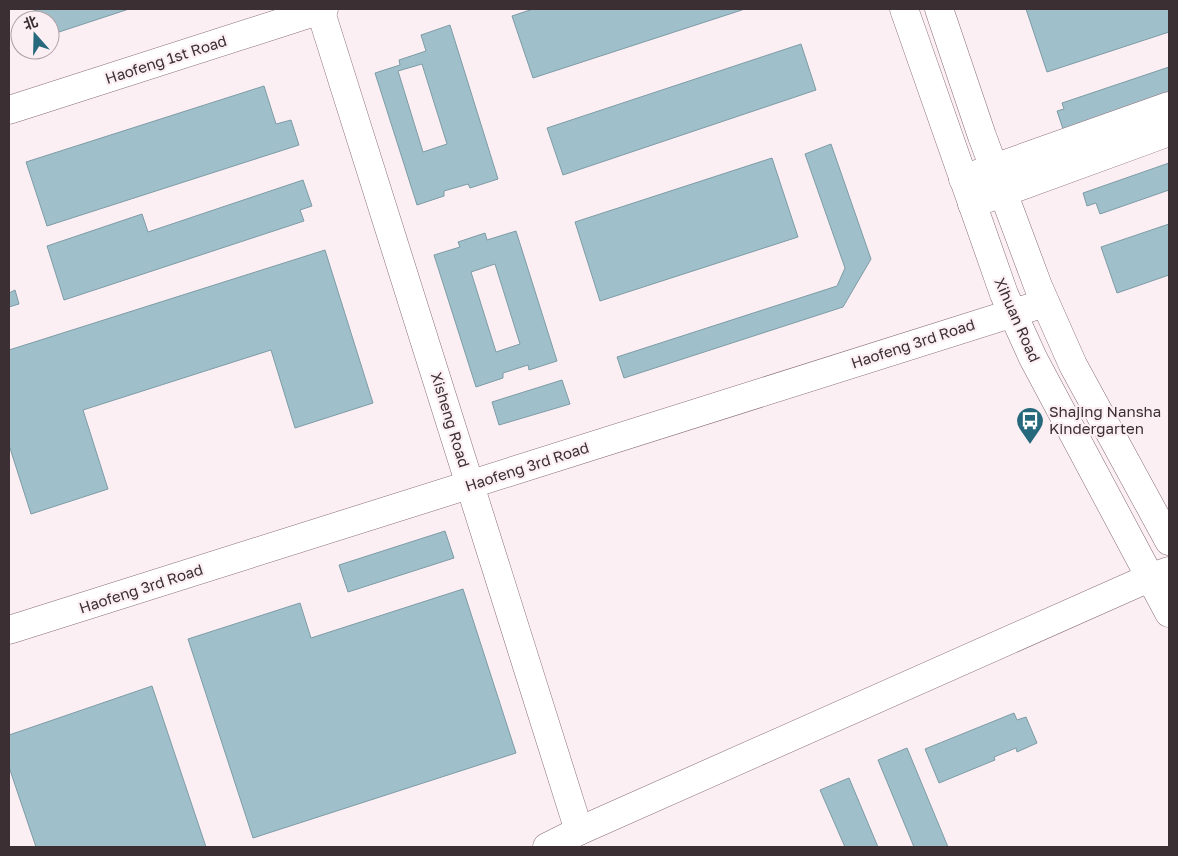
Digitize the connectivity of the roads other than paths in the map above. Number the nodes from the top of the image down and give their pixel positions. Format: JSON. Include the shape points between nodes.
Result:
{"nodes":[{"id":1,"x":321,"y":9,"type":"edge"},
{"id":2,"x":904,"y":9,"type":"edge"},
{"id":3,"x":939,"y":9,"type":"edge"},
{"id":4,"x":1169,"y":106,"type":"edge"},
{"id":5,"x":9,"y":110,"type":"edge"},
{"id":6,"x":1169,"y":132,"type":"edge"},
{"id":7,"x":998,"y":180,"type":"junction"},
{"id":8,"x":967,"y":192,"type":"junction"},
{"id":9,"x":1042,"y":294,"type":"junction"},
{"id":10,"x":1009,"y":305,"type":"junction"},
{"id":11,"x":468,"y":478,"type":"junction"},
{"id":12,"x":1169,"y":541,"type":"edge"},
{"id":13,"x":1159,"y":575,"type":"edge"},
{"id":14,"x":1169,"y":613,"type":"edge"},
{"id":15,"x":9,"y":618,"type":"edge"},
{"id":16,"x":9,"y":630,"type":"edge"},
{"id":17,"x":579,"y":831,"type":"junction"},
{"id":18,"x":547,"y":847,"type":"edge"}],
"edges":[{"from":1,"to":5,"type":"street","name":"Haofeng 1st Road"},
{"from":1,"to":11,"type":"street","name":"Xisheng Road"},
{"from":2,"to":8,"type":"street","name":"Xihuan Road"},
{"from":3,"to":7,"type":"street"},
{"from":4,"to":7,"type":"street"},
{"from":6,"to":7,"type":"street"},
{"from":7,"to":8,"type":"street"},
{"from":7,"to":9,"type":"street"},
{"from":8,"to":10,"type":"street","name":"Xihuan Road"},
{"from":9,"to":10,"type":"street","name":"Haofeng 3rd Road"},
{"from":9,"to":12,"type":"street","via":[[1073,365]]},
{"from":10,"to":11,"type":"street","name":"Haofeng 3rd Road"},
{"from":10,"to":13,"type":"street","name":"Xihuan Road","via":[[1033,358]]},
{"from":11,"to":15,"type":"street","name":"Haofeng 3rd Road"},
{"from":11,"to":16,"type":"street","name":"Haofeng 3rd Road"},
{"from":11,"to":17,"type":"street","name":"Xisheng Road"},
{"from":13,"to":14,"type":"street","name":"Xihuan Road"},
{"from":13,"to":17,"type":"street"},
{"from":17,"to":18,"type":"street"}]}
